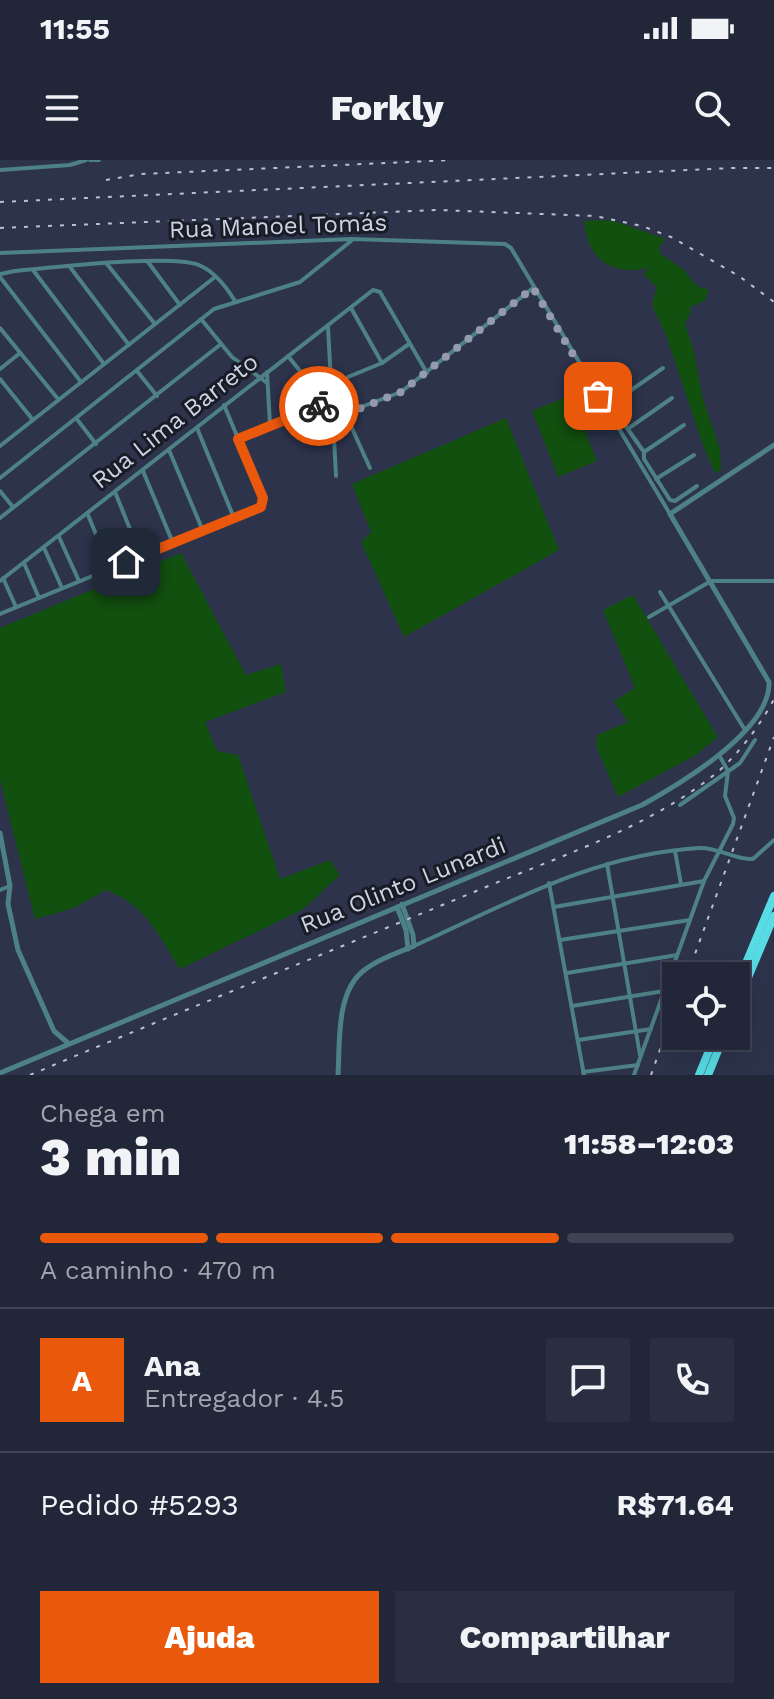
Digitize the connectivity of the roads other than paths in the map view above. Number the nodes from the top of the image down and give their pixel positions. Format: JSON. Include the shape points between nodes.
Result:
{"nodes":[{"id":1,"x":88,"y":160,"type":"edge"},
{"id":2,"x":99,"y":160,"type":"edge"},
{"id":3,"x":0,"y":170,"type":"edge"},
{"id":4,"x":352,"y":239,"type":"junction"},
{"id":5,"x":0,"y":253,"type":"edge"},
{"id":6,"x":148,"y":262,"type":"junction"},
{"id":7,"x":107,"y":264,"type":"junction"},
{"id":8,"x":69,"y":267,"type":"junction"},
{"id":9,"x":32,"y":269,"type":"junction"},
{"id":10,"x":0,"y":276,"type":"edge"},
{"id":11,"x":215,"y":277,"type":"junction"},
{"id":12,"x":533,"y":288,"type":"junction"},
{"id":13,"x":235,"y":301,"type":"junction"},
{"id":14,"x":180,"y":305,"type":"junction"},
{"id":15,"x":351,"y":308,"type":"junction"},
{"id":16,"x":201,"y":319,"type":"junction"},
{"id":17,"x":155,"y":324,"type":"junction"},
{"id":18,"x":328,"y":326,"type":"junction"},
{"id":19,"x":0,"y":328,"type":"edge"},
{"id":20,"x":221,"y":344,"type":"junction"},
{"id":21,"x":409,"y":344,"type":"junction"},
{"id":22,"x":129,"y":345,"type":"junction"},
{"id":23,"x":20,"y":353,"type":"junction"},
{"id":24,"x":287,"y":359,"type":"junction"},
{"id":25,"x":382,"y":363,"type":"junction"},
{"id":26,"x":104,"y":364,"type":"junction"},
{"id":27,"x":663,"y":368,"type":"dead end"},
{"id":28,"x":0,"y":369,"type":"edge"},
{"id":29,"x":137,"y":371,"type":"junction"},
{"id":30,"x":267,"y":372,"type":"junction"},
{"id":31,"x":427,"y":373,"type":"junction"},
{"id":32,"x":260,"y":376,"type":"junction"},
{"id":33,"x":0,"y":379,"type":"edge"},
{"id":34,"x":81,"y":382,"type":"junction"},
{"id":35,"x":267,"y":383,"type":"junction"},
{"id":36,"x":331,"y":384,"type":"junction"},
{"id":37,"x":157,"y":396,"type":"junction"},
{"id":38,"x":672,"y":398,"type":"dead end"},
{"id":39,"x":58,"y":399,"type":"junction"},
{"id":40,"x":331,"y":403,"type":"junction"},
{"id":41,"x":224,"y":405,"type":"junction"},
{"id":42,"x":301,"y":413,"type":"junction"},
{"id":43,"x":346,"y":415,"type":"junction"},
{"id":44,"x":76,"y":418,"type":"junction"},
{"id":45,"x":332,"y":418,"type":"junction"},
{"id":46,"x":33,"y":420,"type":"junction"},
{"id":47,"x":270,"y":425,"type":"junction"},
{"id":48,"x":684,"y":425,"type":"dead end"},
{"id":49,"x":197,"y":428,"type":"junction"},
{"id":50,"x":629,"y":428,"type":"junction"},
{"id":51,"x":238,"y":439,"type":"junction"},
{"id":52,"x":96,"y":444,"type":"junction"},
{"id":53,"x":774,"y":445,"type":"edge"},
{"id":54,"x":0,"y":446,"type":"edge"},
{"id":55,"x":640,"y":446,"type":"junction"},
{"id":56,"x":169,"y":450,"type":"junction"},
{"id":57,"x":631,"y":451,"type":"junction"},
{"id":58,"x":644,"y":452,"type":"junction"},
{"id":59,"x":694,"y":455,"type":"dead end"},
{"id":60,"x":370,"y":468,"type":"dead end"},
{"id":61,"x":143,"y":471,"type":"junction"},
{"id":62,"x":336,"y":476,"type":"dead end"},
{"id":63,"x":0,"y":478,"type":"edge"},
{"id":64,"x":656,"y":479,"type":"junction"},
{"id":65,"x":697,"y":486,"type":"dead end"},
{"id":66,"x":0,"y":491,"type":"edge"},
{"id":67,"x":115,"y":492,"type":"junction"},
{"id":68,"x":13,"y":507,"type":"junction"},
{"id":69,"x":88,"y":514,"type":"junction"},
{"id":70,"x":670,"y":514,"type":"junction"},
{"id":71,"x":0,"y":518,"type":"edge"},
{"id":72,"x":234,"y":518,"type":"junction"},
{"id":73,"x":203,"y":531,"type":"junction"},
{"id":74,"x":59,"y":537,"type":"junction"},
{"id":75,"x":173,"y":543,"type":"junction"},
{"id":76,"x":44,"y":548,"type":"junction"},
{"id":77,"x":141,"y":556,"type":"junction"},
{"id":78,"x":23,"y":562,"type":"junction"},
{"id":79,"x":110,"y":568,"type":"junction"},
{"id":80,"x":2,"y":580,"type":"edge"},
{"id":81,"x":79,"y":581,"type":"junction"},
{"id":82,"x":711,"y":581,"type":"junction"},
{"id":83,"x":774,"y":581,"type":"edge"},
{"id":84,"x":62,"y":588,"type":"junction"},
{"id":85,"x":660,"y":592,"type":"dead end"},
{"id":86,"x":39,"y":598,"type":"junction"},
{"id":87,"x":668,"y":606,"type":"junction"},
{"id":88,"x":16,"y":607,"type":"junction"},
{"id":89,"x":0,"y":614,"type":"edge"},
{"id":90,"x":649,"y":617,"type":"dead end"},
{"id":91,"x":745,"y":730,"type":"junction"},
{"id":92,"x":755,"y":740,"type":"dead end"},
{"id":93,"x":719,"y":755,"type":"junction"},
{"id":94,"x":728,"y":771,"type":"junction"},
{"id":95,"x":680,"y":805,"type":"dead end"},
{"id":96,"x":0,"y":833,"type":"edge"},
{"id":97,"x":774,"y":840,"type":"edge"},
{"id":98,"x":718,"y":850,"type":"junction"},
{"id":99,"x":675,"y":851,"type":"junction"},
{"id":100,"x":607,"y":864,"type":"junction"},
{"id":101,"x":704,"y":881,"type":"junction"},
{"id":102,"x":549,"y":883,"type":"junction"},
{"id":103,"x":681,"y":885,"type":"junction"},
{"id":104,"x":10,"y":886,"type":"junction"},
{"id":105,"x":0,"y":890,"type":"edge"},
{"id":106,"x":774,"y":896,"type":"edge"},
{"id":107,"x":612,"y":898,"type":"junction"},
{"id":108,"x":0,"y":899,"type":"edge"},
{"id":109,"x":8,"y":904,"type":"junction"},
{"id":110,"x":400,"y":905,"type":"junction"},
{"id":111,"x":554,"y":907,"type":"junction"},
{"id":112,"x":774,"y":916,"type":"edge"},
{"id":113,"x":690,"y":920,"type":"junction"},
{"id":114,"x":619,"y":930,"type":"junction"},
{"id":115,"x":560,"y":940,"type":"junction"},
{"id":116,"x":410,"y":944,"type":"junction"},
{"id":117,"x":677,"y":955,"type":"junction"},
{"id":118,"x":625,"y":962,"type":"junction"},
{"id":119,"x":674,"y":962,"type":"edge"},
{"id":120,"x":746,"y":962,"type":"edge"},
{"id":121,"x":567,"y":973,"type":"junction"},
{"id":122,"x":750,"y":973,"type":"edge"},
{"id":123,"x":662,"y":991,"type":"edge"},
{"id":124,"x":630,"y":996,"type":"junction"},
{"id":125,"x":662,"y":997,"type":"edge"},
{"id":126,"x":572,"y":1006,"type":"junction"},
{"id":127,"x":651,"y":1029,"type":"junction"},
{"id":128,"x":635,"y":1030,"type":"junction"},
{"id":129,"x":54,"y":1031,"type":"junction"},
{"id":130,"x":577,"y":1040,"type":"junction"},
{"id":131,"x":68,"y":1043,"type":"junction"},
{"id":132,"x":58,"y":1048,"type":"junction"},
{"id":133,"x":709,"y":1050,"type":"edge"},
{"id":134,"x":718,"y":1050,"type":"edge"},
{"id":135,"x":641,"y":1057,"type":"junction"},
{"id":136,"x":638,"y":1065,"type":"junction"},
{"id":137,"x":0,"y":1073,"type":"edge"},
{"id":138,"x":583,"y":1074,"type":"edge"},
{"id":139,"x":338,"y":1075,"type":"edge"},
{"id":140,"x":634,"y":1075,"type":"edge"},
{"id":141,"x":699,"y":1075,"type":"edge"},
{"id":142,"x":708,"y":1075,"type":"edge"}],
"edges":[{"from":1,"to":2,"type":"street"},
{"from":1,"to":3,"type":"street"},
{"from":4,"to":5,"type":"street","name":"Rua Manoel Tomás"},
{"from":4,"to":12,"type":"street","name":"Rua Manoel Tomás","via":[[501,242],[511,248]]},
{"from":4,"to":13,"type":"street","via":[[300,282]]},
{"from":6,"to":7,"type":"street"},
{"from":6,"to":11,"type":"street","via":[[190,261]]},
{"from":6,"to":14,"type":"street"},
{"from":7,"to":8,"type":"street"},
{"from":7,"to":17,"type":"street"},
{"from":8,"to":9,"type":"street"},
{"from":8,"to":22,"type":"street"},
{"from":9,"to":10,"type":"street"},
{"from":9,"to":26,"type":"street"},
{"from":10,"to":34,"type":"street"},
{"from":11,"to":13,"type":"street"},
{"from":11,"to":14,"type":"street"},
{"from":12,"to":31,"type":"street"},
{"from":12,"to":57,"type":"street"},
{"from":13,"to":16,"type":"street"},
{"from":14,"to":17,"type":"street"},
{"from":15,"to":18,"type":"street","name":"Rua Lima Barreto"},
{"from":15,"to":21,"type":"street","name":"Rua Lima Barreto","via":[[373,290],[380,292]]},
{"from":15,"to":25,"type":"street"},
{"from":16,"to":20,"type":"street"},
{"from":16,"to":29,"type":"street"},
{"from":17,"to":22,"type":"street"},
{"from":18,"to":24,"type":"street","name":"Rua Lima Barreto"},
{"from":18,"to":36,"type":"street"},
{"from":19,"to":23,"type":"street"},
{"from":20,"to":32,"type":"street"},
{"from":20,"to":37,"type":"street"},
{"from":21,"to":25,"type":"street"},
{"from":21,"to":31,"type":"street"},
{"from":22,"to":26,"type":"street"},
{"from":23,"to":28,"type":"street"},
{"from":23,"to":39,"type":"street"},
{"from":24,"to":30,"type":"street","name":"Rua Lima Barreto"},
{"from":24,"to":42,"type":"street","via":[[300,371]]},
{"from":25,"to":36,"type":"street"},
{"from":26,"to":34,"type":"street"},
{"from":27,"to":50,"type":"street","via":[[612,404]]},
{"from":29,"to":37,"type":"street"},
{"from":29,"to":44,"type":"street"},
{"from":30,"to":32,"type":"street","name":"Rua Lima Barreto"},
{"from":30,"to":35,"type":"street"},
{"from":31,"to":43,"type":"street","via":[[401,392]]},
{"from":32,"to":35,"type":"street"},
{"from":32,"to":41,"type":"street","name":"Rua Lima Barreto"},
{"from":33,"to":46,"type":"street"},
{"from":34,"to":39,"type":"street"},
{"from":35,"to":47,"type":"street"},
{"from":36,"to":40,"type":"street"},
{"from":37,"to":52,"type":"street"},
{"from":38,"to":50,"type":"street"},
{"from":39,"to":46,"type":"street"},
{"from":40,"to":42,"type":"street"},
{"from":40,"to":45,"type":"street"},
{"from":41,"to":49,"type":"street","name":"Rua Lima Barreto"},
{"from":41,"to":51,"type":"street"},
{"from":42,"to":47,"type":"street"},
{"from":43,"to":45,"type":"street"},
{"from":43,"to":60,"type":"street"},
{"from":44,"to":52,"type":"street"},
{"from":44,"to":63,"type":"street"},
{"from":45,"to":62,"type":"street"},
{"from":46,"to":54,"type":"street"},
{"from":47,"to":51,"type":"street"},
{"from":48,"to":58,"type":"street"},
{"from":49,"to":56,"type":"street","name":"Rua Lima Barreto"},
{"from":49,"to":72,"type":"street"},
{"from":50,"to":55,"type":"street"},
{"from":51,"to":72,"type":"street","via":[[263,498],[261,507]]},
{"from":52,"to":68,"type":"street"},
{"from":53,"to":70,"type":"street"},
{"from":55,"to":57,"type":"street"},
{"from":55,"to":58,"type":"street"},
{"from":56,"to":61,"type":"street","name":"Rua Lima Barreto"},
{"from":56,"to":73,"type":"street"},
{"from":57,"to":70,"type":"street"},
{"from":58,"to":64,"type":"street"},
{"from":59,"to":64,"type":"street"},
{"from":61,"to":67,"type":"street","name":"Rua Lima Barreto"},
{"from":61,"to":75,"type":"street"},
{"from":64,"to":65,"type":"street","via":[[672,501]]},
{"from":66,"to":68,"type":"street"},
{"from":67,"to":69,"type":"street","name":"Rua Lima Barreto"},
{"from":67,"to":77,"type":"street"},
{"from":68,"to":71,"type":"street"},
{"from":69,"to":74,"type":"street","name":"Rua Lima Barreto"},
{"from":69,"to":79,"type":"street"},
{"from":70,"to":82,"type":"street"},
{"from":72,"to":73,"type":"street"},
{"from":73,"to":75,"type":"street"},
{"from":74,"to":76,"type":"street","name":"Rua Lima Barreto"},
{"from":74,"to":81,"type":"street"},
{"from":75,"to":77,"type":"street"},
{"from":76,"to":78,"type":"street","name":"Rua Lima Barreto"},
{"from":76,"to":84,"type":"street"},
{"from":77,"to":79,"type":"street"},
{"from":78,"to":80,"type":"street","name":"Rua Lima Barreto"},
{"from":78,"to":86,"type":"street"},
{"from":79,"to":81,"type":"street"},
{"from":80,"to":88,"type":"street"},
{"from":81,"to":84,"type":"street"},
{"from":82,"to":83,"type":"street"},
{"from":82,"to":87,"type":"street"},
{"from":82,"to":91,"type":"street","name":"Rua Olinto Lunardi","via":[[769,682],[769,698]]},
{"from":84,"to":86,"type":"street"},
{"from":85,"to":87,"type":"street"},
{"from":86,"to":88,"type":"street"},
{"from":87,"to":90,"type":"street"},
{"from":87,"to":91,"type":"street"},
{"from":88,"to":89,"type":"street"},
{"from":91,"to":93,"type":"street","name":"Rua Olinto Lunardi"},
{"from":92,"to":94,"type":"street"},
{"from":93,"to":94,"type":"street"},
{"from":93,"to":110,"type":"street","name":"Rua Olinto Lunardi","via":[[642,805]]},
{"from":94,"to":95,"type":"street"},
{"from":94,"to":98,"type":"street","via":[[725,796],[734,818]]},
{"from":96,"to":104,"type":"street"},
{"from":97,"to":98,"type":"street","via":[[748,860]]},
{"from":98,"to":99,"type":"street"},
{"from":98,"to":101,"type":"street"},
{"from":99,"to":100,"type":"street"},
{"from":99,"to":103,"type":"street"},
{"from":100,"to":102,"type":"street"},
{"from":100,"to":107,"type":"street"},
{"from":101,"to":103,"type":"street"},
{"from":101,"to":113,"type":"street"},
{"from":102,"to":111,"type":"street"},
{"from":102,"to":116,"type":"street"},
{"from":103,"to":107,"type":"street"},
{"from":104,"to":105,"type":"street"},
{"from":104,"to":109,"type":"street"},
{"from":106,"to":120,"type":"highway"},
{"from":107,"to":111,"type":"street"},
{"from":107,"to":114,"type":"street"},
{"from":108,"to":109,"type":"street"},
{"from":109,"to":129,"type":"street","via":[[23,964]]},
{"from":110,"to":116,"type":"street"},
{"from":110,"to":131,"type":"street","name":"Rua Olinto Lunardi"},
{"from":111,"to":115,"type":"street"},
{"from":112,"to":122,"type":"highway"},
{"from":113,"to":114,"type":"street"},
{"from":113,"to":117,"type":"street"},
{"from":114,"to":115,"type":"street"},
{"from":114,"to":118,"type":"street"},
{"from":115,"to":121,"type":"street"},
{"from":116,"to":139,"type":"street","via":[[363,970],[347,993]]},
{"from":117,"to":118,"type":"street"},
{"from":117,"to":119,"type":"street"},
{"from":118,"to":121,"type":"street"},
{"from":118,"to":124,"type":"street"},
{"from":121,"to":126,"type":"street"},
{"from":123,"to":124,"type":"street"},
{"from":124,"to":126,"type":"street"},
{"from":124,"to":128,"type":"street"},
{"from":125,"to":127,"type":"street"},
{"from":126,"to":130,"type":"street"},
{"from":127,"to":128,"type":"street"},
{"from":127,"to":135,"type":"street"},
{"from":128,"to":130,"type":"street"},
{"from":128,"to":135,"type":"street"},
{"from":129,"to":131,"type":"street"},
{"from":129,"to":132,"type":"street"},
{"from":130,"to":138,"type":"street"},
{"from":131,"to":132,"type":"street","name":"Rua Olinto Lunardi"},
{"from":132,"to":137,"type":"street","name":"Rua Olinto Lunardi"},
{"from":133,"to":141,"type":"highway"},
{"from":134,"to":142,"type":"highway"},
{"from":135,"to":136,"type":"street"},
{"from":136,"to":138,"type":"street"},
{"from":136,"to":140,"type":"street"}]}
